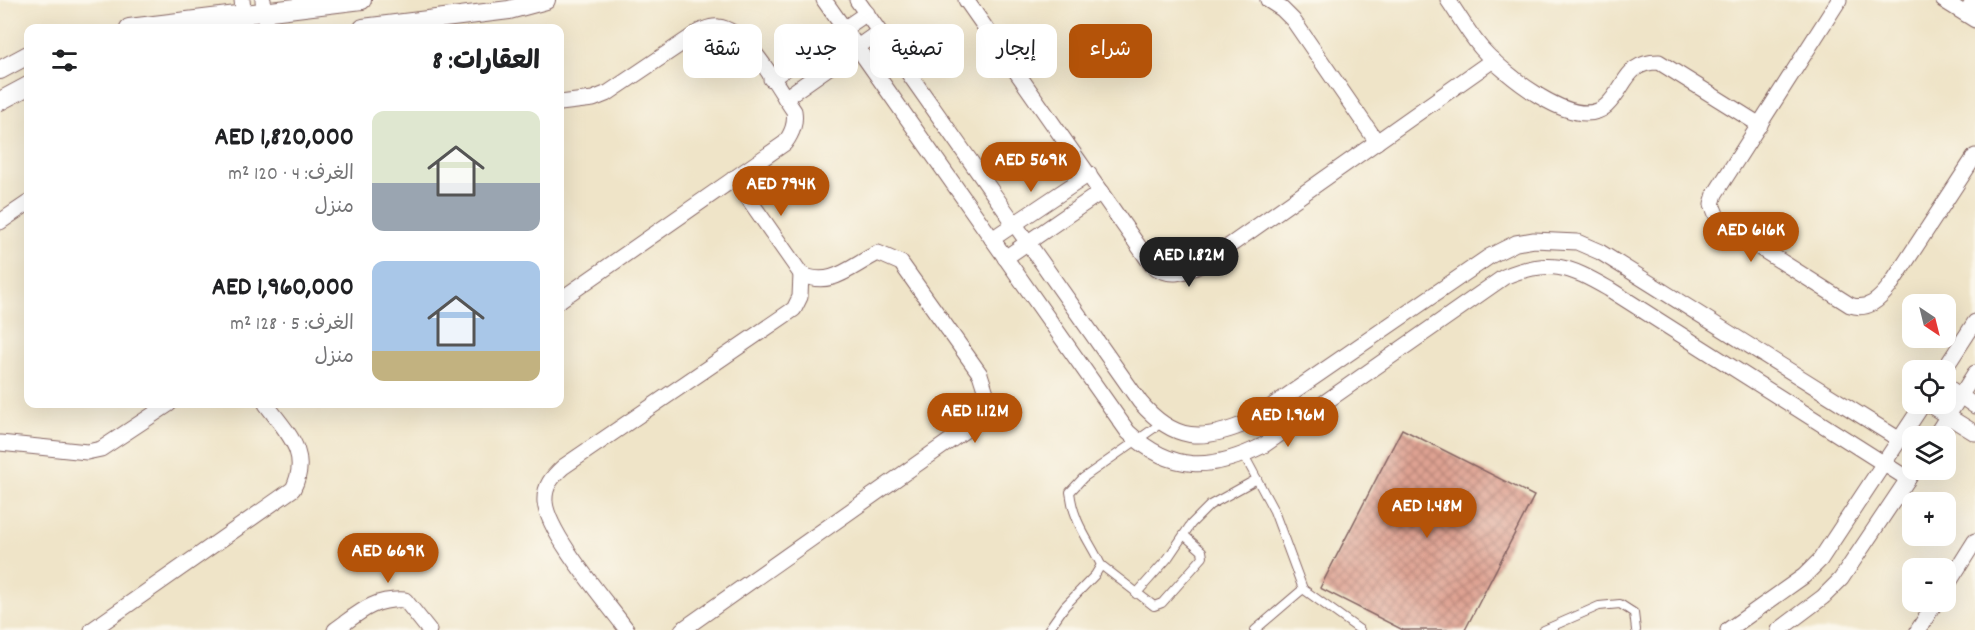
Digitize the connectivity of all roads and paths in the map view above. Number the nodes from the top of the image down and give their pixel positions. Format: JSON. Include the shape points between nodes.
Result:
{"nodes":[{"id":1,"x":362,"y":0,"type":"edge"},
{"id":2,"x":546,"y":0,"type":"edge"},
{"id":3,"x":824,"y":0,"type":"edge"},
{"id":4,"x":857,"y":0,"type":"edge"},
{"id":5,"x":966,"y":0,"type":"edge"},
{"id":6,"x":1268,"y":0,"type":"edge"},
{"id":7,"x":1448,"y":0,"type":"edge"},
{"id":8,"x":1839,"y":0,"type":"edge"},
{"id":9,"x":1943,"y":0,"type":"edge"},
{"id":10,"x":1974,"y":0,"type":"edge"},
{"id":11,"x":264,"y":13,"type":"edge"},
{"id":12,"x":243,"y":14,"type":"edge"},
{"id":13,"x":867,"y":14,"type":"junction"},
{"id":14,"x":1970,"y":17,"type":"edge"},
{"id":15,"x":162,"y":24,"type":"edge"},
{"id":16,"x":395,"y":24,"type":"edge"},
{"id":17,"x":841,"y":24,"type":"edge"},
{"id":18,"x":852,"y":24,"type":"edge"},
{"id":19,"x":874,"y":24,"type":"edge"},
{"id":20,"x":858,"y":48,"type":"edge"},
{"id":21,"x":24,"y":57,"type":"edge"},
{"id":22,"x":1493,"y":60,"type":"junction"},
{"id":23,"x":0,"y":70,"type":"edge"},
{"id":24,"x":774,"y":77,"type":"edge"},
{"id":25,"x":813,"y":78,"type":"edge"},
{"id":26,"x":912,"y":78,"type":"edge"},
{"id":27,"x":771,"y":79,"type":"junction"},
{"id":28,"x":24,"y":88,"type":"edge"},
{"id":29,"x":785,"y":98,"type":"junction"},
{"id":30,"x":0,"y":101,"type":"edge"},
{"id":31,"x":564,"y":103,"type":"edge"},
{"id":32,"x":1760,"y":124,"type":"junction"},
{"id":33,"x":1377,"y":142,"type":"junction"},
{"id":34,"x":1975,"y":156,"type":"edge"},
{"id":35,"x":1089,"y":174,"type":"junction"},
{"id":36,"x":734,"y":178,"type":"junction"},
{"id":37,"x":1101,"y":192,"type":"junction"},
{"id":38,"x":24,"y":206,"type":"edge"},
{"id":39,"x":0,"y":222,"type":"edge"},
{"id":40,"x":1015,"y":224,"type":"junction"},
{"id":41,"x":992,"y":239,"type":"junction"},
{"id":42,"x":1028,"y":243,"type":"junction"},
{"id":43,"x":1005,"y":258,"type":"junction"},
{"id":44,"x":801,"y":274,"type":"junction"},
{"id":45,"x":1438,"y":292,"type":"junction"},
{"id":46,"x":564,"y":297,"type":"edge"},
{"id":47,"x":1449,"y":315,"type":"junction"},
{"id":48,"x":1975,"y":322,"type":"edge"},
{"id":49,"x":1950,"y":360,"type":"edge"},
{"id":50,"x":1975,"y":373,"type":"edge"},
{"id":51,"x":1956,"y":393,"type":"edge"},
{"id":52,"x":1960,"y":396,"type":"junction"},
{"id":53,"x":1975,"y":406,"type":"edge"},
{"id":54,"x":163,"y":408,"type":"edge"},
{"id":55,"x":269,"y":408,"type":"edge"},
{"id":56,"x":1917,"y":414,"type":"edge"},
{"id":57,"x":1945,"y":414,"type":"edge"},
{"id":58,"x":1948,"y":416,"type":"junction"},
{"id":59,"x":1160,"y":424,"type":"junction"},
{"id":60,"x":1942,"y":426,"type":"edge"},
{"id":61,"x":1975,"y":433,"type":"edge"},
{"id":62,"x":1136,"y":439,"type":"junction"},
{"id":63,"x":1900,"y":440,"type":"junction"},
{"id":64,"x":0,"y":443,"type":"edge"},
{"id":65,"x":1244,"y":455,"type":"junction"},
{"id":66,"x":1884,"y":464,"type":"junction"},
{"id":67,"x":1902,"y":471,"type":"edge"},
{"id":68,"x":1257,"y":479,"type":"junction"},
{"id":69,"x":1907,"y":480,"type":"edge"},
{"id":70,"x":1184,"y":535,"type":"junction"},
{"id":71,"x":1975,"y":541,"type":"edge"},
{"id":72,"x":1101,"y":565,"type":"junction"},
{"id":73,"x":1956,"y":571,"type":"edge"},
{"id":74,"x":1303,"y":589,"type":"junction"},
{"id":75,"x":1136,"y":594,"type":"junction"},
{"id":76,"x":1929,"y":612,"type":"edge"},
{"id":77,"x":1568,"y":620,"type":"junction"},
{"id":78,"x":113,"y":624,"type":"edge"},
{"id":79,"x":92,"y":630,"type":"edge"},
{"id":80,"x":335,"y":630,"type":"edge"},
{"id":81,"x":429,"y":630,"type":"edge"},
{"id":82,"x":627,"y":630,"type":"edge"},
{"id":83,"x":682,"y":630,"type":"edge"},
{"id":84,"x":1048,"y":630,"type":"edge"},
{"id":85,"x":1255,"y":630,"type":"edge"},
{"id":86,"x":1360,"y":630,"type":"edge"},
{"id":87,"x":1544,"y":630,"type":"edge"},
{"id":88,"x":1572,"y":630,"type":"edge"},
{"id":89,"x":1636,"y":630,"type":"edge"},
{"id":90,"x":1728,"y":630,"type":"edge"},
{"id":91,"x":1779,"y":630,"type":"edge"},
{"id":92,"x":1917,"y":630,"type":"edge"}],
"edges":[{"from":1,"to":11,"type":"street"},
{"from":2,"to":16,"type":"street","via":[[509,10]]},
{"from":3,"to":17,"type":"street"},
{"from":4,"to":13,"type":"street"},
{"from":5,"to":35,"type":"street"},
{"from":6,"to":33,"type":"street","via":[[1293,20]]},
{"from":7,"to":22,"type":"street"},
{"from":8,"to":32,"type":"street"},
{"from":9,"to":14,"type":"street"},
{"from":10,"to":14,"type":"street"},
{"from":11,"to":12,"type":"street"},
{"from":12,"to":15,"type":"street"},
{"from":13,"to":18,"type":"street"},
{"from":13,"to":19,"type":"street"},
{"from":20,"to":41,"type":"street"},
{"from":21,"to":23,"type":"street"},
{"from":22,"to":32,"type":"street","via":[[1563,110],[1578,114],[1607,105],[1637,66],[1659,62]]},
{"from":22,"to":33,"type":"street"},
{"from":24,"to":27,"type":"street"},
{"from":25,"to":29,"type":"street"},
{"from":26,"to":40,"type":"street"},
{"from":27,"to":29,"type":"street"},
{"from":27,"to":31,"type":"street","via":[[745,40],[715,26],[608,93]]},
{"from":28,"to":30,"type":"street"},
{"from":29,"to":36,"type":"street","via":[[795,118],[790,136]]},
{"from":32,"to":34,"type":"street","via":[[1715,194],[1714,213],[1731,231],[1858,308],[1880,299]]},
{"from":33,"to":37,"type":"street","via":[[1205,263],[1174,275],[1151,264]]},
{"from":35,"to":37,"type":"street"},
{"from":35,"to":40,"type":"street"},
{"from":36,"to":44,"type":"street"},
{"from":36,"to":46,"type":"street"},
{"from":37,"to":42,"type":"street"},
{"from":38,"to":39,"type":"street"},
{"from":40,"to":41,"type":"street"},
{"from":40,"to":42,"type":"street"},
{"from":41,"to":43,"type":"street"},
{"from":42,"to":43,"type":"street"},
{"from":42,"to":59,"type":"street","via":[[1140,402]]},
{"from":43,"to":62,"type":"street"},
{"from":44,"to":82,"type":"street","via":[[800,297],[794,309],[550,478],[545,501],[555,530]]},
{"from":44,"to":83,"type":"street","via":[[826,280],[878,253],[902,263],[980,374],[987,396],[986,410],[978,421]]},
{"from":45,"to":47,"type":"street"},
{"from":45,"to":59,"type":"street","via":[[1250,422],[1204,436],[1180,433]]},
{"from":45,"to":63,"type":"street","via":[[1516,243],[1555,239],[1577,242],[1629,268]]},
{"from":47,"to":65,"type":"street","via":[[1264,445]]},
{"from":47,"to":66,"type":"street","via":[[1504,277],[1526,268],[1567,267],[1609,289]]},
{"from":48,"to":49,"type":"street"},
{"from":50,"to":52,"type":"street"},
{"from":51,"to":52,"type":"street"},
{"from":52,"to":53,"type":"street"},
{"from":52,"to":58,"type":"street"},
{"from":54,"to":64,"type":"street","via":[[101,449],[87,452]]},
{"from":55,"to":78,"type":"street","via":[[300,454],[300,475],[293,489]]},
{"from":56,"to":63,"type":"street"},
{"from":57,"to":58,"type":"street"},
{"from":58,"to":60,"type":"street"},
{"from":58,"to":61,"type":"street"},
{"from":59,"to":62,"type":"lane"},
{"from":62,"to":65,"type":"street","via":[[1162,457],[1187,464],[1212,465]]},
{"from":62,"to":72,"type":"lane","via":[[1070,492],[1079,529]]},
{"from":63,"to":66,"type":"street"},
{"from":65,"to":68,"type":"lane"},
{"from":66,"to":67,"type":"street"},
{"from":66,"to":90,"type":"street","via":[[1820,560],[1804,576]]},
{"from":68,"to":70,"type":"lane","via":[[1210,505]]},
{"from":68,"to":74,"type":"lane"},
{"from":69,"to":91,"type":"street","via":[[1841,579]]},
{"from":70,"to":75,"type":"lane"},
{"from":70,"to":75,"type":"lane","via":[[1202,550],[1203,557],[1193,572],[1162,603],[1154,606]]},
{"from":71,"to":73,"type":"street"},
{"from":72,"to":75,"type":"lane"},
{"from":72,"to":84,"type":"lane"},
{"from":74,"to":85,"type":"lane"},
{"from":74,"to":86,"type":"lane"},
{"from":76,"to":92,"type":"street"},
{"from":77,"to":87,"type":"lane"},
{"from":77,"to":88,"type":"lane"},
{"from":77,"to":89,"type":"lane","via":[[1599,606],[1620,604],[1634,613]]},
{"from":78,"to":79,"type":"street"},
{"from":80,"to":81,"type":"street","via":[[381,600],[405,600]]}]}
